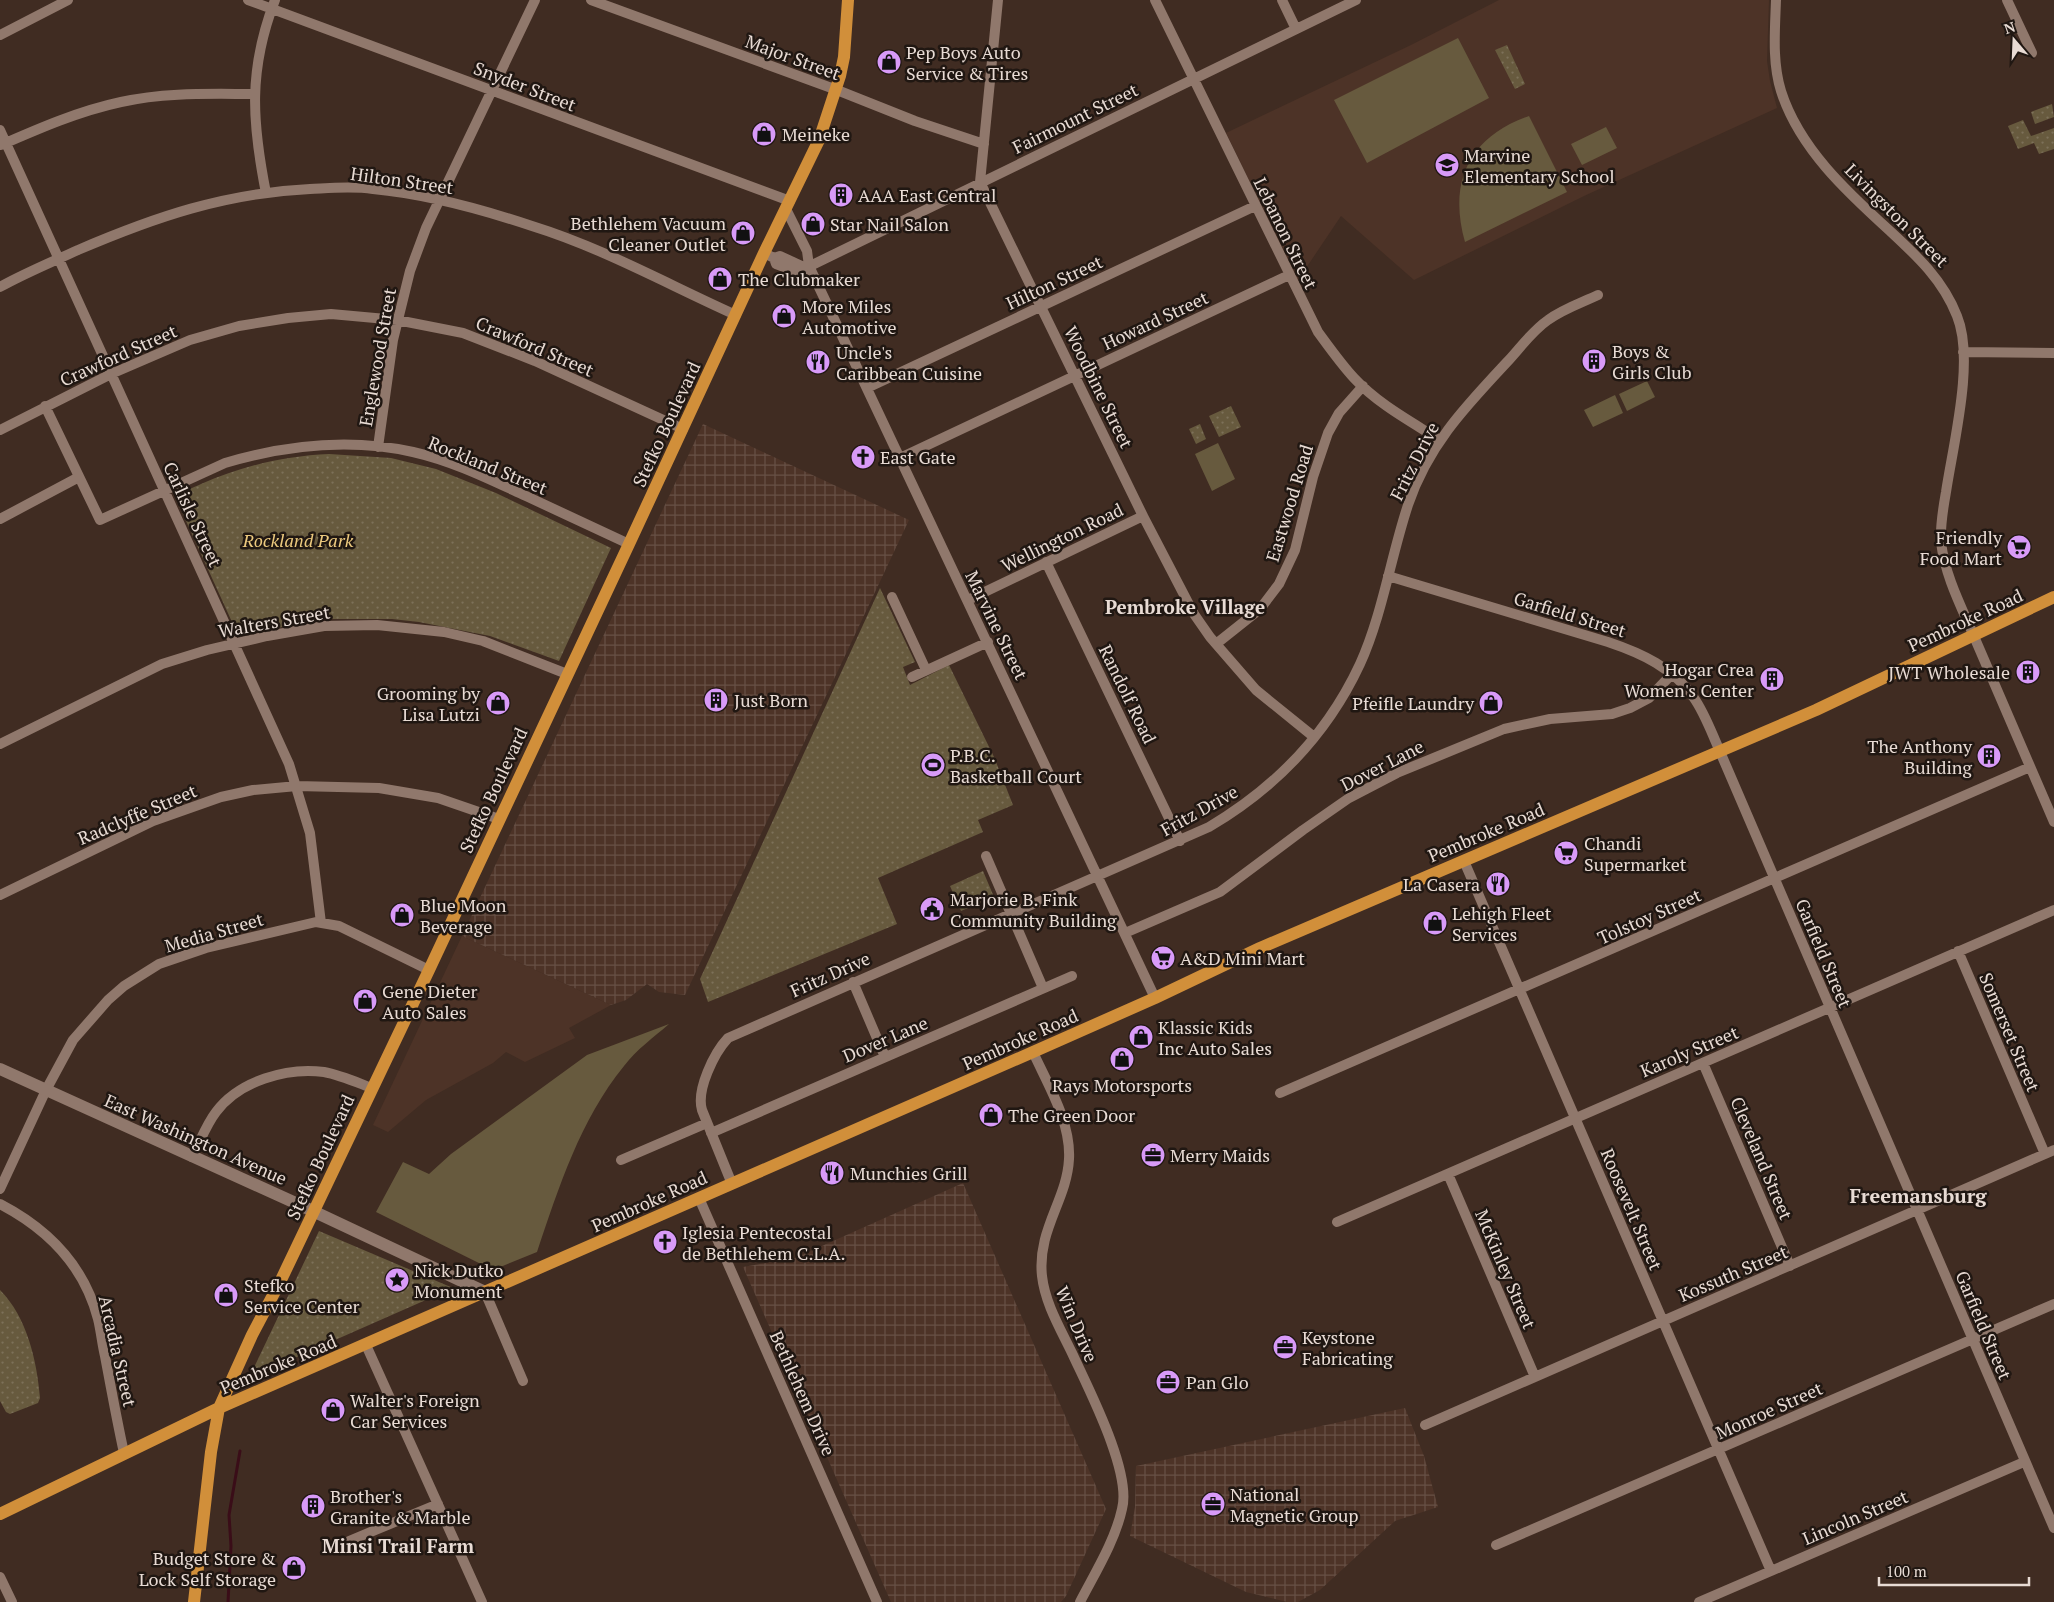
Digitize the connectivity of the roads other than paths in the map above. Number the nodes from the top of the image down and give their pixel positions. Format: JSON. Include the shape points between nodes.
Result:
{"nodes":[{"id":1,"x":68,"y":0,"type":"edge"},
{"id":2,"x":248,"y":0,"type":"edge"},
{"id":3,"x":534,"y":0,"type":"edge"},
{"id":4,"x":591,"y":0,"type":"edge"},
{"id":5,"x":848,"y":0,"type":"edge"},
{"id":6,"x":998,"y":0,"type":"edge"},
{"id":7,"x":1154,"y":0,"type":"edge"},
{"id":8,"x":1282,"y":0,"type":"edge"},
{"id":9,"x":1356,"y":0,"type":"edge"},
{"id":10,"x":1776,"y":0,"type":"edge"},
{"id":11,"x":2007,"y":0,"type":"edge"},
{"id":12,"x":273,"y":4,"type":"edge"},
{"id":13,"x":1296,"y":29,"type":"junction"},
{"id":14,"x":0,"y":35,"type":"edge"},
{"id":15,"x":2032,"y":54,"type":"dead end"},
{"id":16,"x":1193,"y":79,"type":"junction"},
{"id":17,"x":837,"y":90,"type":"junction"},
{"id":18,"x":491,"y":91,"type":"junction"},
{"id":19,"x":255,"y":94,"type":"junction"},
{"id":20,"x":0,"y":130,"type":"edge"},
{"id":21,"x":3,"y":144,"type":"edge"},
{"id":22,"x":984,"y":144,"type":"junction"},
{"id":23,"x":980,"y":182,"type":"junction"},
{"id":24,"x":266,"y":193,"type":"junction"},
{"id":25,"x":440,"y":200,"type":"junction"},
{"id":26,"x":788,"y":205,"type":"junction"},
{"id":27,"x":1255,"y":206,"type":"junction"},
{"id":28,"x":769,"y":256,"type":"junction"},
{"id":29,"x":59,"y":259,"type":"junction"},
{"id":30,"x":807,"y":267,"type":"junction"},
{"id":31,"x":1288,"y":275,"type":"junction"},
{"id":32,"x":0,"y":287,"type":"edge"},
{"id":33,"x":1598,"y":295,"type":"dead end"},
{"id":34,"x":1041,"y":306,"type":"junction"},
{"id":35,"x":736,"y":315,"type":"junction"},
{"id":36,"x":397,"y":320,"type":"junction"},
{"id":37,"x":1963,"y":352,"type":"junction"},
{"id":38,"x":2054,"y":353,"type":"edge"},
{"id":39,"x":111,"y":374,"type":"junction"},
{"id":40,"x":1075,"y":375,"type":"junction"},
{"id":41,"x":1363,"y":386,"type":"junction"},
{"id":42,"x":867,"y":388,"type":"junction"},
{"id":43,"x":46,"y":406,"type":"junction"},
{"id":44,"x":683,"y":429,"type":"junction"},
{"id":45,"x":0,"y":430,"type":"edge"},
{"id":46,"x":1440,"y":440,"type":"junction"},
{"id":47,"x":378,"y":447,"type":"junction"},
{"id":48,"x":900,"y":458,"type":"junction"},
{"id":49,"x":79,"y":477,"type":"junction"},
{"id":50,"x":164,"y":490,"type":"junction"},
{"id":51,"x":1143,"y":516,"type":"junction"},
{"id":52,"x":0,"y":519,"type":"edge"},
{"id":53,"x":630,"y":544,"type":"junction"},
{"id":54,"x":1046,"y":562,"type":"junction"},
{"id":55,"x":1388,"y":576,"type":"junction"},
{"id":56,"x":892,"y":597,"type":"dead end"},
{"id":57,"x":2054,"y":598,"type":"edge"},
{"id":58,"x":968,"y":600,"type":"junction"},
{"id":59,"x":1974,"y":636,"type":"junction"},
{"id":60,"x":988,"y":642,"type":"junction"},
{"id":61,"x":234,"y":644,"type":"junction"},
{"id":62,"x":1216,"y":644,"type":"junction"},
{"id":63,"x":926,"y":670,"type":"junction"},
{"id":64,"x":567,"y":674,"type":"junction"},
{"id":65,"x":1672,"y":675,"type":"junction"},
{"id":66,"x":912,"y":677,"type":"dead end"},
{"id":67,"x":1314,"y":737,"type":"junction"},
{"id":68,"x":0,"y":744,"type":"edge"},
{"id":69,"x":1720,"y":752,"type":"junction"},
{"id":70,"x":2030,"y":767,"type":"junction"},
{"id":71,"x":297,"y":786,"type":"junction"},
{"id":72,"x":499,"y":819,"type":"junction"},
{"id":73,"x":2054,"y":822,"type":"edge"},
{"id":74,"x":1180,"y":841,"type":"junction"},
{"id":75,"x":986,"y":856,"type":"dead end"},
{"id":76,"x":1464,"y":861,"type":"junction"},
{"id":77,"x":1098,"y":876,"type":"junction"},
{"id":78,"x":1774,"y":880,"type":"junction"},
{"id":79,"x":0,"y":895,"type":"edge"},
{"id":80,"x":2054,"y":910,"type":"edge"},
{"id":81,"x":1011,"y":914,"type":"junction"},
{"id":82,"x":321,"y":922,"type":"junction"},
{"id":83,"x":1125,"y":932,"type":"junction"},
{"id":84,"x":1958,"y":951,"type":"junction"},
{"id":85,"x":428,"y":970,"type":"junction"},
{"id":86,"x":1072,"y":976,"type":"dead end"},
{"id":87,"x":853,"y":982,"type":"junction"},
{"id":88,"x":1044,"y":988,"type":"junction"},
{"id":89,"x":1519,"y":991,"type":"junction"},
{"id":90,"x":1155,"y":998,"type":"junction"},
{"id":91,"x":1830,"y":1008,"type":"junction"},
{"id":92,"x":1034,"y":1052,"type":"junction"},
{"id":93,"x":885,"y":1057,"type":"junction"},
{"id":94,"x":1703,"y":1062,"type":"junction"},
{"id":95,"x":0,"y":1069,"type":"edge"},
{"id":96,"x":372,"y":1088,"type":"junction"},
{"id":97,"x":46,"y":1090,"type":"junction"},
{"id":98,"x":1280,"y":1093,"type":"dead end"},
{"id":99,"x":1576,"y":1118,"type":"junction"},
{"id":100,"x":709,"y":1128,"type":"junction"},
{"id":101,"x":2050,"y":1152,"type":"edge"},
{"id":102,"x":192,"y":1157,"type":"junction"},
{"id":103,"x":621,"y":1160,"type":"dead end"},
{"id":104,"x":1448,"y":1174,"type":"junction"},
{"id":105,"x":732,"y":1184,"type":"junction"},
{"id":106,"x":0,"y":1189,"type":"edge"},
{"id":107,"x":699,"y":1198,"type":"junction"},
{"id":108,"x":0,"y":1204,"type":"edge"},
{"id":109,"x":1918,"y":1210,"type":"junction"},
{"id":110,"x":314,"y":1212,"type":"junction"},
{"id":111,"x":1337,"y":1222,"type":"dead end"},
{"id":112,"x":1790,"y":1266,"type":"junction"},
{"id":113,"x":485,"y":1292,"type":"junction"},
{"id":114,"x":2054,"y":1304,"type":"edge"},
{"id":115,"x":1663,"y":1321,"type":"junction"},
{"id":116,"x":1973,"y":1338,"type":"junction"},
{"id":117,"x":366,"y":1345,"type":"junction"},
{"id":118,"x":1535,"y":1377,"type":"junction"},
{"id":119,"x":524,"y":1381,"type":"dead end"},
{"id":120,"x":219,"y":1408,"type":"junction"},
{"id":121,"x":1425,"y":1425,"type":"dead end"},
{"id":122,"x":1719,"y":1450,"type":"junction"},
{"id":123,"x":124,"y":1453,"type":"junction"},
{"id":124,"x":2024,"y":1462,"type":"junction"},
{"id":125,"x":438,"y":1504,"type":"junction"},
{"id":126,"x":0,"y":1514,"type":"edge"},
{"id":127,"x":2054,"y":1528,"type":"edge"},
{"id":128,"x":349,"y":1542,"type":"dead end"},
{"id":129,"x":1496,"y":1545,"type":"dead end"},
{"id":130,"x":1771,"y":1571,"type":"junction"},
{"id":131,"x":0,"y":1577,"type":"edge"},
{"id":132,"x":12,"y":1602,"type":"edge"},
{"id":133,"x":194,"y":1602,"type":"edge"},
{"id":134,"x":482,"y":1602,"type":"edge"},
{"id":135,"x":877,"y":1602,"type":"edge"},
{"id":136,"x":1080,"y":1602,"type":"edge"},
{"id":137,"x":1699,"y":1602,"type":"edge"}],
"edges":[{"from":1,"to":14,"type":"street"},
{"from":2,"to":12,"type":"street","name":"Snyder Street"},
{"from":3,"to":18,"type":"street","name":"Englewood Street"},
{"from":4,"to":17,"type":"street","name":"Major Street"},
{"from":5,"to":17,"type":"main road","name":"Stefko Boulevard","via":[[844,57]]},
{"from":6,"to":22,"type":"street"},
{"from":7,"to":16,"type":"street","name":"Lebanon Street"},
{"from":8,"to":13,"type":"street"},
{"from":9,"to":13,"type":"street","name":"Fairmount Street"},
{"from":10,"to":37,"type":"street","name":"Livingston Street","via":[[1777,72],[1792,118],[1823,164],[1942,284],[1960,322]]},
{"from":11,"to":15,"type":"street"},
{"from":12,"to":18,"type":"street","name":"Snyder Street"},
{"from":12,"to":19,"type":"street","via":[[260,51]]},
{"from":13,"to":16,"type":"street","name":"Fairmount Street"},
{"from":16,"to":23,"type":"street","name":"Fairmount Street"},
{"from":16,"to":27,"type":"street","name":"Lebanon Street"},
{"from":17,"to":22,"type":"street","name":"Major Street"},
{"from":17,"to":26,"type":"main road","name":"Stefko Boulevard","via":[[819,140]]},
{"from":18,"to":25,"type":"street","name":"Englewood Street"},
{"from":18,"to":26,"type":"street","name":"Snyder Street"},
{"from":19,"to":21,"type":"street","via":[[195,93],[123,102],[67,118]]},
{"from":19,"to":24,"type":"street","via":[[257,145]]},
{"from":20,"to":21,"type":"street","name":"Carlisle Street"},
{"from":21,"to":29,"type":"street","name":"Carlisle Street"},
{"from":22,"to":23,"type":"street"},
{"from":23,"to":30,"type":"street","name":"Fairmount Street"},
{"from":23,"to":34,"type":"street","name":"Woodbine Street"},
{"from":24,"to":25,"type":"street","name":"Hilton Street","via":[[372,188]]},
{"from":24,"to":29,"type":"street","name":"Hilton Street","via":[[190,207],[122,231]]},
{"from":25,"to":35,"type":"street","name":"Hilton Street","via":[[562,237]]},
{"from":25,"to":36,"type":"street","name":"Englewood Street","via":[[410,270]]},
{"from":26,"to":28,"type":"main road","name":"Stefko Boulevard"},
{"from":26,"to":30,"type":"street","name":"Marvine Street","via":[[807,251]]},
{"from":27,"to":31,"type":"street","name":"Lebanon Street"},
{"from":27,"to":34,"type":"street","name":"Hilton Street"},
{"from":28,"to":30,"type":"street","via":[[776,264],[800,273]]},
{"from":28,"to":35,"type":"main road","name":"Stefko Boulevard"},
{"from":29,"to":32,"type":"street","name":"Hilton Street"},
{"from":29,"to":39,"type":"street","name":"Carlisle Street"},
{"from":30,"to":42,"type":"street","name":"Marvine Street"},
{"from":31,"to":40,"type":"street","name":"Howard Street"},
{"from":31,"to":41,"type":"street","name":"Lebanon Street","via":[[1318,332]]},
{"from":33,"to":46,"type":"street","name":"Fritz Drive","via":[[1553,316],[1538,328],[1472,398]]},
{"from":34,"to":40,"type":"street","name":"Woodbine Street"},
{"from":34,"to":42,"type":"street","name":"Hilton Street"},
{"from":35,"to":44,"type":"main road","name":"Stefko Boulevard"},
{"from":36,"to":39,"type":"street","name":"Crawford Street","via":[[331,314],[239,326],[190,340]]},
{"from":36,"to":44,"type":"street","name":"Crawford Street","via":[[463,333],[499,346]]},
{"from":36,"to":47,"type":"street","name":"Englewood Street"},
{"from":37,"to":38,"type":"street"},
{"from":37,"to":59,"type":"street","name":"Livingston Street","via":[[1962,392],[1941,540],[1947,570]]},
{"from":39,"to":43,"type":"street","name":"Crawford Street"},
{"from":39,"to":50,"type":"street","name":"Carlisle Street"},
{"from":40,"to":48,"type":"street","name":"Howard Street"},
{"from":40,"to":51,"type":"street","name":"Woodbine Street"},
{"from":41,"to":46,"type":"street","name":"Lebanon Street"},
{"from":41,"to":62,"type":"street","name":"Eastwood Road","via":[[1339,414],[1328,433],[1312,477],[1295,550],[1279,584],[1260,610]]},
{"from":42,"to":48,"type":"street","name":"Marvine Street"},
{"from":43,"to":45,"type":"street","name":"Crawford Street"},
{"from":43,"to":49,"type":"street"},
{"from":44,"to":53,"type":"main road","name":"Stefko Boulevard"},
{"from":46,"to":55,"type":"street","name":"Fritz Drive","via":[[1412,494]]},
{"from":47,"to":50,"type":"street","name":"Rockland Street","via":[[312,446],[266,452],[226,463]]},
{"from":47,"to":53,"type":"street","name":"Rockland Street","via":[[412,452],[456,465]]},
{"from":48,"to":58,"type":"street","name":"Marvine Street"},
{"from":49,"to":50,"type":"street","name":"Rockland Street","via":[[100,520]]},
{"from":49,"to":52,"type":"street"},
{"from":50,"to":61,"type":"street","name":"Carlisle Street"},
{"from":51,"to":54,"type":"street","name":"Wellington Road"},
{"from":51,"to":62,"type":"street","name":"Woodbine Street","via":[[1194,614]]},
{"from":53,"to":64,"type":"main road","name":"Stefko Boulevard"},
{"from":54,"to":58,"type":"street","name":"Wellington Road"},
{"from":54,"to":74,"type":"street","name":"Randolf Road"},
{"from":55,"to":65,"type":"street","name":"Garfield Street","via":[[1621,646],[1648,657]]},
{"from":55,"to":67,"type":"street","name":"Fritz Drive","via":[[1360,662],[1330,717]]},
{"from":56,"to":63,"type":"street"},
{"from":57,"to":59,"type":"main road","name":"Pembroke Road"},
{"from":58,"to":60,"type":"street","name":"Marvine Street"},
{"from":59,"to":69,"type":"main road","name":"Pembroke Road"},
{"from":59,"to":70,"type":"street","name":"Livingston Street"},
{"from":60,"to":63,"type":"street"},
{"from":60,"to":77,"type":"street","name":"Marvine Street"},
{"from":61,"to":64,"type":"street","name":"Walters Street","via":[[324,626],[407,627],[483,641]]},
{"from":61,"to":68,"type":"street","name":"Walters Street","via":[[162,664]]},
{"from":61,"to":71,"type":"street","name":"Carlisle Street"},
{"from":62,"to":67,"type":"street","name":"Woodbine Street","via":[[1256,690]]},
{"from":63,"to":66,"type":"street"},
{"from":64,"to":72,"type":"main road","name":"Stefko Boulevard"},
{"from":65,"to":69,"type":"street","name":"Garfield Street","via":[[1694,698]]},
{"from":65,"to":83,"type":"street","name":"Dover Lane","via":[[1649,698],[1630,708],[1612,714],[1550,719],[1504,729],[1397,773],[1333,809],[1220,892]]},
{"from":67,"to":74,"type":"street","name":"Fritz Drive","via":[[1292,764],[1248,802]]},
{"from":69,"to":76,"type":"main road","name":"Pembroke Road"},
{"from":69,"to":78,"type":"street","name":"Garfield Street"},
{"from":70,"to":73,"type":"street","name":"Livingston Street"},
{"from":70,"to":78,"type":"street","name":"Tolstoy Street"},
{"from":71,"to":72,"type":"street","name":"Radclyffe Street","via":[[358,786],[394,790],[438,798]]},
{"from":71,"to":79,"type":"street","name":"Radclyffe Street","via":[[236,793],[174,812]]},
{"from":71,"to":82,"type":"street","name":"Carlisle Street","via":[[312,844]]},
{"from":72,"to":85,"type":"main road","name":"Stefko Boulevard"},
{"from":74,"to":77,"type":"street","name":"Fritz Drive"},
{"from":75,"to":81,"type":"street"},
{"from":76,"to":89,"type":"street","name":"Roosevelt Street"},
{"from":76,"to":90,"type":"main road","name":"Pembroke Road","via":[[1260,948]]},
{"from":77,"to":81,"type":"street","name":"Fritz Drive"},
{"from":77,"to":83,"type":"street","name":"Marvine Street"},
{"from":78,"to":89,"type":"street","name":"Tolstoy Street"},
{"from":78,"to":91,"type":"street","name":"Garfield Street"},
{"from":80,"to":84,"type":"street","name":"Karoly Street"},
{"from":81,"to":87,"type":"street","name":"Fritz Drive"},
{"from":81,"to":88,"type":"street"},
{"from":82,"to":85,"type":"street","name":"Media Street","via":[[339,926]]},
{"from":82,"to":97,"type":"street","name":"Media Street","via":[[194,951],[148,971],[112,996],[88,1021],[73,1040]]},
{"from":83,"to":90,"type":"street","name":"Marvine Street"},
{"from":84,"to":91,"type":"street","name":"Karoly Street"},
{"from":84,"to":101,"type":"street","name":"Somerset Street"},
{"from":85,"to":96,"type":"main road","name":"Stefko Boulevard"},
{"from":86,"to":88,"type":"street","name":"Dover Lane"},
{"from":87,"to":93,"type":"street"},
{"from":87,"to":100,"type":"street","name":"Fritz Drive","via":[[736,1034],[725,1042],[700,1092],[700,1104]]},
{"from":88,"to":93,"type":"street","name":"Dover Lane"},
{"from":89,"to":98,"type":"street","name":"Tolstoy Street"},
{"from":89,"to":99,"type":"street","name":"Roosevelt Street"},
{"from":90,"to":92,"type":"main road","name":"Pembroke Road"},
{"from":91,"to":94,"type":"street","name":"Karoly Street"},
{"from":91,"to":109,"type":"street","name":"Garfield Street"},
{"from":92,"to":105,"type":"main road","name":"Pembroke Road"},
{"from":92,"to":136,"type":"street","name":"Win Drive","via":[[1060,1113],[1069,1146],[1065,1179],[1042,1244],[1044,1291],[1100,1415],[1124,1488],[1123,1508],[1115,1530]]},
{"from":93,"to":100,"type":"street","name":"Dover Lane"},
{"from":94,"to":99,"type":"street","name":"Karoly Street"},
{"from":94,"to":112,"type":"street","name":"Cleveland Street"},
{"from":95,"to":97,"type":"street","name":"East Washington Avenue"},
{"from":96,"to":102,"type":"street","via":[[311,1071],[260,1080],[217,1110]]},
{"from":96,"to":110,"type":"main road","name":"Stefko Boulevard"},
{"from":97,"to":102,"type":"street","name":"East Washington Avenue"},
{"from":97,"to":106,"type":"street","name":"Media Street"},
{"from":99,"to":104,"type":"street","name":"Karoly Street"},
{"from":99,"to":115,"type":"street","name":"Roosevelt Street"},
{"from":100,"to":103,"type":"street","name":"Dover Lane"},
{"from":100,"to":105,"type":"street","name":"Fritz Drive"},
{"from":101,"to":109,"type":"street","name":"Kossuth Street"},
{"from":102,"to":110,"type":"street","name":"East Washington Avenue"},
{"from":104,"to":111,"type":"street","name":"Karoly Street"},
{"from":104,"to":118,"type":"street","name":"McKinley Street"},
{"from":105,"to":107,"type":"main road","name":"Pembroke Road"},
{"from":107,"to":113,"type":"main road","name":"Pembroke Road"},
{"from":107,"to":135,"type":"street","name":"Bethlehem Drive"},
{"from":108,"to":123,"type":"street","name":"Arcadia Street","via":[[29,1220],[47,1235],[86,1285],[98,1319]]},
{"from":109,"to":112,"type":"street","name":"Kossuth Street"},
{"from":109,"to":116,"type":"street","name":"Garfield Street"},
{"from":110,"to":113,"type":"street","name":"East Washington Avenue"},
{"from":110,"to":120,"type":"main road","name":"Stefko Boulevard"},
{"from":112,"to":115,"type":"street","name":"Kossuth Street"},
{"from":113,"to":117,"type":"main road","name":"Pembroke Road"},
{"from":113,"to":119,"type":"street"},
{"from":114,"to":116,"type":"street","name":"Monroe Street"},
{"from":115,"to":118,"type":"street","name":"Kossuth Street"},
{"from":115,"to":122,"type":"street","name":"Roosevelt Street"},
{"from":116,"to":122,"type":"street","name":"Monroe Street"},
{"from":116,"to":124,"type":"street","name":"Garfield Street"},
{"from":117,"to":120,"type":"main road","name":"Pembroke Road"},
{"from":117,"to":125,"type":"street"},
{"from":118,"to":121,"type":"street","name":"Kossuth Street"},
{"from":120,"to":123,"type":"main road","name":"Pembroke Road"},
{"from":120,"to":133,"type":"main road","name":"Stefko Boulevard"},
{"from":122,"to":129,"type":"street","name":"Monroe Street"},
{"from":122,"to":130,"type":"street","name":"Roosevelt Street"},
{"from":123,"to":126,"type":"main road","name":"Pembroke Road"},
{"from":124,"to":127,"type":"street","name":"Garfield Street"},
{"from":124,"to":130,"type":"street","name":"Lincoln Street"},
{"from":125,"to":128,"type":"street"},
{"from":125,"to":134,"type":"street"},
{"from":130,"to":137,"type":"street","name":"Lincoln Street"},
{"from":131,"to":132,"type":"street"}]}
